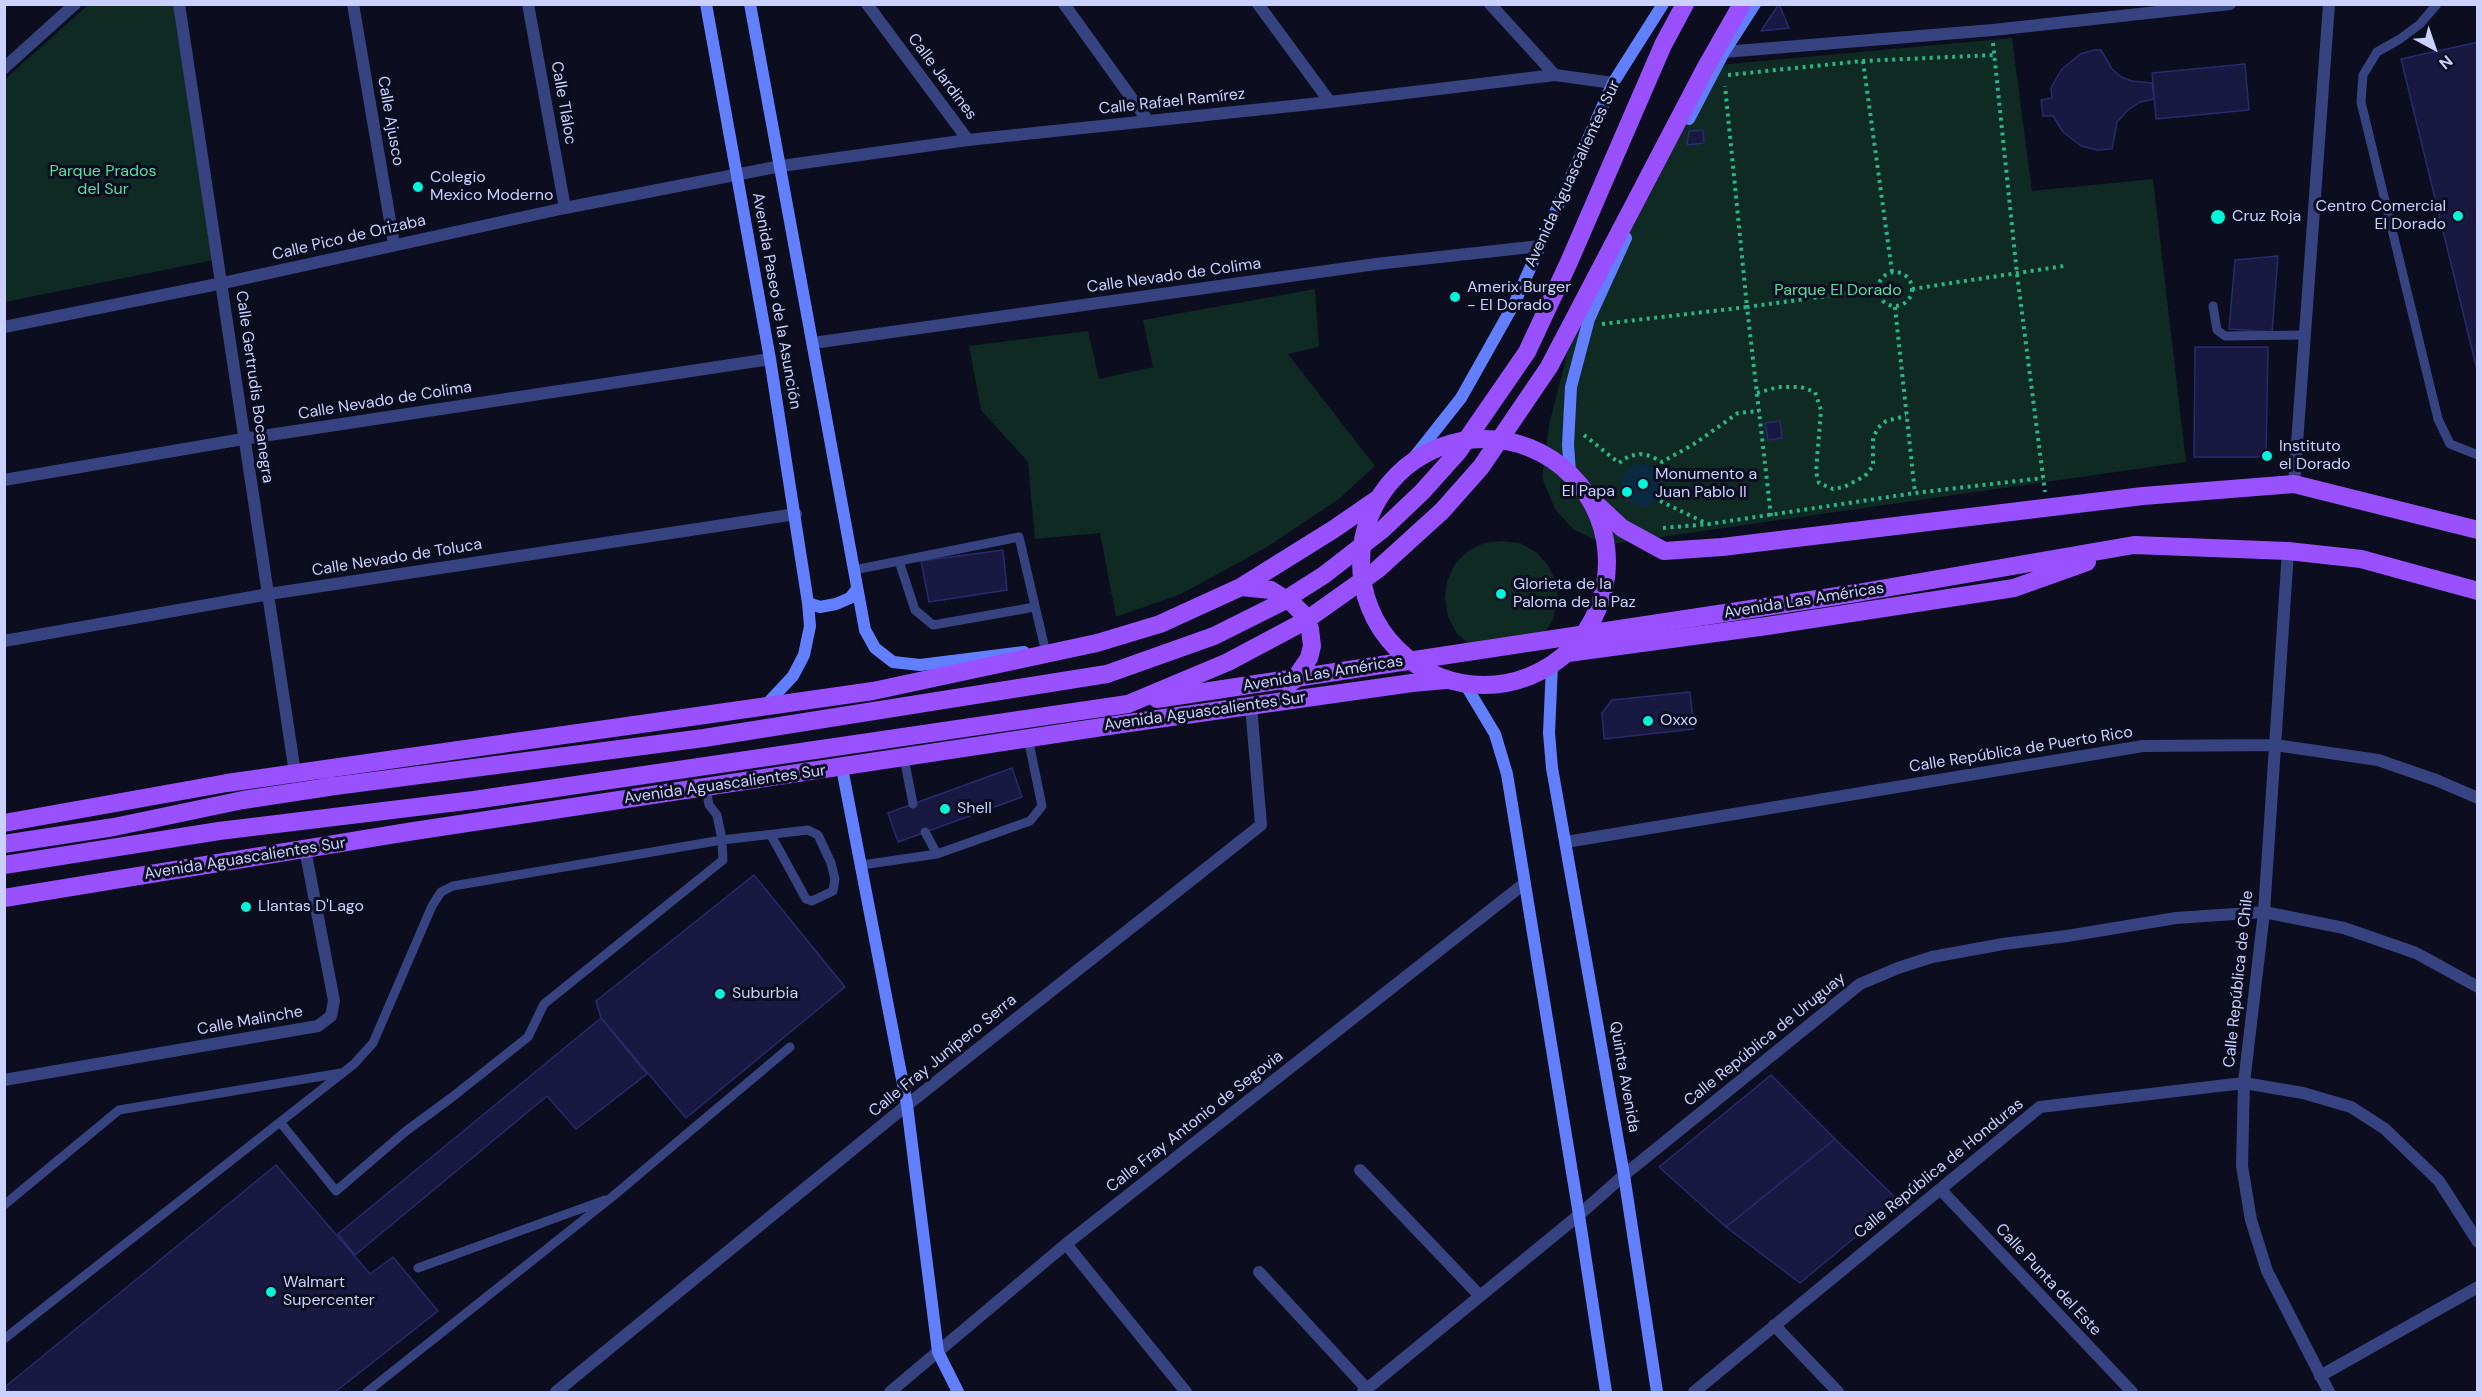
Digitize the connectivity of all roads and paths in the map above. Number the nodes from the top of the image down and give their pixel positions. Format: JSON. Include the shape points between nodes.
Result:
{"nodes":[{"id":1,"x":75,"y":4,"type":"edge"},
{"id":2,"x":179,"y":4,"type":"edge"},
{"id":3,"x":353,"y":4,"type":"edge"},
{"id":4,"x":528,"y":4,"type":"edge"},
{"id":5,"x":706,"y":4,"type":"edge"},
{"id":6,"x":750,"y":4,"type":"edge"},
{"id":7,"x":867,"y":4,"type":"edge"},
{"id":8,"x":1065,"y":4,"type":"edge"},
{"id":9,"x":1258,"y":4,"type":"edge"},
{"id":10,"x":1490,"y":4,"type":"edge"},
{"id":11,"x":1663,"y":4,"type":"edge"},
{"id":12,"x":1685,"y":4,"type":"edge"},
{"id":13,"x":1742,"y":4,"type":"edge"},
{"id":14,"x":1755,"y":4,"type":"edge"},
{"id":15,"x":2230,"y":4,"type":"edge"},
{"id":16,"x":2329,"y":4,"type":"edge"},
{"id":17,"x":2437,"y":4,"type":"edge"},
{"id":18,"x":1724,"y":52,"type":"junction"},
{"id":19,"x":1863,"y":62,"type":"junction"},
{"id":20,"x":4,"y":68,"type":"edge"},
{"id":21,"x":1555,"y":75,"type":"junction"},
{"id":22,"x":1613,"y":83,"type":"junction"},
{"id":23,"x":1330,"y":102,"type":"junction"},
{"id":24,"x":1148,"y":121,"type":"junction"},
{"id":25,"x":968,"y":140,"type":"junction"},
{"id":26,"x":781,"y":166,"type":"junction"},
{"id":27,"x":736,"y":174,"type":"junction"},
{"id":28,"x":566,"y":208,"type":"junction"},
{"id":29,"x":394,"y":244,"type":"junction"},
{"id":30,"x":1540,"y":246,"type":"junction"},
{"id":31,"x":2064,"y":266,"type":"dead end"},
{"id":32,"x":1892,"y":272,"type":"junction"},
{"id":33,"x":2017,"y":274,"type":"junction"},
{"id":34,"x":223,"y":283,"type":"junction"},
{"id":35,"x":1878,"y":289,"type":"junction"},
{"id":36,"x":1912,"y":290,"type":"junction"},
{"id":37,"x":2213,"y":306,"type":"dead end"},
{"id":38,"x":1747,"y":307,"type":"junction"},
{"id":39,"x":1895,"y":307,"type":"junction"},
{"id":40,"x":1593,"y":325,"type":"dead end"},
{"id":41,"x":4,"y":327,"type":"edge"},
{"id":42,"x":2305,"y":335,"type":"junction"},
{"id":43,"x":813,"y":343,"type":"junction"},
{"id":44,"x":770,"y":359,"type":"junction"},
{"id":45,"x":1757,"y":393,"type":"junction"},
{"id":46,"x":1759,"y":411,"type":"junction"},
{"id":47,"x":1906,"y":416,"type":"junction"},
{"id":48,"x":1583,"y":434,"type":"dead end"},
{"id":49,"x":243,"y":439,"type":"junction"},
{"id":50,"x":2478,"y":455,"type":"edge"},
{"id":51,"x":1408,"y":465,"type":"junction"},
{"id":52,"x":1570,"y":472,"type":"junction"},
{"id":53,"x":2043,"y":478,"type":"junction"},
{"id":54,"x":4,"y":480,"type":"edge"},
{"id":55,"x":2294,"y":484,"type":"junction"},
{"id":56,"x":1915,"y":493,"type":"junction"},
{"id":57,"x":1379,"y":498,"type":"junction"},
{"id":58,"x":1592,"y":500,"type":"junction"},
{"id":59,"x":1660,"y":501,"type":"dead end"},
{"id":60,"x":2047,"y":508,"type":"junction"},
{"id":61,"x":796,"y":514,"type":"junction"},
{"id":62,"x":1772,"y":516,"type":"junction"},
{"id":63,"x":1709,"y":524,"type":"junction"},
{"id":64,"x":1657,"y":529,"type":"dead end"},
{"id":65,"x":2478,"y":530,"type":"edge"},
{"id":66,"x":2134,"y":545,"type":"junction"},
{"id":67,"x":2288,"y":551,"type":"junction"},
{"id":68,"x":898,"y":561,"type":"junction"},
{"id":69,"x":854,"y":570,"type":"junction"},
{"id":70,"x":1241,"y":587,"type":"junction"},
{"id":71,"x":857,"y":589,"type":"junction"},
{"id":72,"x":2478,"y":591,"type":"edge"},
{"id":73,"x":269,"y":594,"type":"junction"},
{"id":74,"x":808,"y":603,"type":"junction"},
{"id":75,"x":1035,"y":607,"type":"junction"},
{"id":76,"x":4,"y":640,"type":"edge"},
{"id":77,"x":1568,"y":652,"type":"junction"},
{"id":78,"x":1043,"y":654,"type":"junction"},
{"id":79,"x":1552,"y":665,"type":"junction"},
{"id":80,"x":1446,"y":680,"type":"junction"},
{"id":81,"x":1465,"y":684,"type":"junction"},
{"id":82,"x":1128,"y":704,"type":"junction"},
{"id":83,"x":765,"y":706,"type":"junction"},
{"id":84,"x":1251,"y":706,"type":"junction"},
{"id":85,"x":1028,"y":738,"type":"junction"},
{"id":86,"x":2275,"y":745,"type":"junction"},
{"id":87,"x":904,"y":758,"type":"junction"},
{"id":88,"x":842,"y":768,"type":"junction"},
{"id":89,"x":295,"y":773,"type":"junction"},
{"id":90,"x":706,"y":788,"type":"junction"},
{"id":91,"x":2478,"y":798,"type":"edge"},
{"id":92,"x":913,"y":804,"type":"dead end"},
{"id":93,"x":4,"y":823,"type":"edge"},
{"id":94,"x":925,"y":832,"type":"dead end"},
{"id":95,"x":771,"y":835,"type":"junction"},
{"id":96,"x":722,"y":840,"type":"junction"},
{"id":97,"x":1566,"y":842,"type":"junction"},
{"id":98,"x":4,"y":844,"type":"edge"},
{"id":99,"x":305,"y":849,"type":"junction"},
{"id":100,"x":937,"y":854,"type":"junction"},
{"id":101,"x":4,"y":865,"type":"edge"},
{"id":102,"x":862,"y":865,"type":"junction"},
{"id":103,"x":1525,"y":883,"type":"junction"},
{"id":104,"x":4,"y":897,"type":"edge"},
{"id":105,"x":2264,"y":912,"type":"junction"},
{"id":106,"x":2478,"y":987,"type":"edge"},
{"id":107,"x":790,"y":1047,"type":"dead end"},
{"id":108,"x":343,"y":1072,"type":"junction"},
{"id":109,"x":4,"y":1080,"type":"edge"},
{"id":110,"x":2244,"y":1083,"type":"junction"},
{"id":111,"x":907,"y":1105,"type":"junction"},
{"id":112,"x":280,"y":1122,"type":"junction"},
{"id":113,"x":1360,"y":1170,"type":"dead end"},
{"id":114,"x":1624,"y":1175,"type":"junction"},
{"id":115,"x":1941,"y":1190,"type":"junction"},
{"id":116,"x":612,"y":1197,"type":"junction"},
{"id":117,"x":4,"y":1205,"type":"edge"},
{"id":118,"x":1579,"y":1215,"type":"junction"},
{"id":119,"x":2478,"y":1242,"type":"edge"},
{"id":120,"x":1066,"y":1244,"type":"junction"},
{"id":121,"x":418,"y":1268,"type":"dead end"},
{"id":122,"x":1259,"y":1272,"type":"dead end"},
{"id":123,"x":2478,"y":1287,"type":"edge"},
{"id":124,"x":1480,"y":1296,"type":"junction"},
{"id":125,"x":1774,"y":1325,"type":"junction"},
{"id":126,"x":4,"y":1339,"type":"edge"},
{"id":127,"x":938,"y":1353,"type":"junction"},
{"id":128,"x":2320,"y":1376,"type":"junction"},
{"id":129,"x":1365,"y":1391,"type":"edge"},
{"id":130,"x":367,"y":1392,"type":"edge"},
{"id":131,"x":556,"y":1392,"type":"edge"},
{"id":132,"x":890,"y":1392,"type":"edge"},
{"id":133,"x":958,"y":1392,"type":"edge"},
{"id":134,"x":1186,"y":1392,"type":"edge"},
{"id":135,"x":1606,"y":1392,"type":"edge"},
{"id":136,"x":1657,"y":1392,"type":"edge"},
{"id":137,"x":1694,"y":1392,"type":"edge"},
{"id":138,"x":1838,"y":1392,"type":"edge"},
{"id":139,"x":2132,"y":1392,"type":"edge"},
{"id":140,"x":2329,"y":1392,"type":"edge"}],
"edges":[{"from":1,"to":20,"type":"street"},
{"from":2,"to":34,"type":"street","name":"Calle Gertrudis Bocanegra"},
{"from":3,"to":29,"type":"street","name":"Calle Ajusco"},
{"from":4,"to":28,"type":"street","name":"Calle Tláloc"},
{"from":5,"to":27,"type":"street","name":"Avenida Paseo de la Asunción"},
{"from":6,"to":26,"type":"street","name":"Avenida Paseo de la Asunción"},
{"from":7,"to":25,"type":"street","name":"Calle Jardines"},
{"from":8,"to":24,"type":"street"},
{"from":9,"to":23,"type":"street"},
{"from":10,"to":21,"type":"street"},
{"from":11,"to":22,"type":"street","name":"Avenida Aguascalientes Sur"},
{"from":12,"to":98,"type":"main road","name":"Avenida Aguascalientes Sur","bridge":true,"via":[[1663,45],[1527,352],[1458,452],[1382,530],[1324,575],[1280,603],[1214,636],[1107,674],[704,738],[266,797]]},
{"from":13,"to":82,"type":"main road","name":"Avenida Aguascalientes Sur","bridge":true,"via":[[1549,367],[1481,468],[1443,512],[1377,570],[1305,621],[1228,662]]},
{"from":14,"to":18,"type":"street"},
{"from":15,"to":18,"type":"street","via":[[1993,30]]},
{"from":16,"to":42,"type":"street"},
{"from":17,"to":50,"type":"lane","via":[[2420,24],[2377,52],[2363,75],[2361,102],[2438,419],[2450,444]]},
{"from":18,"to":52,"type":"street","via":[[1624,242],[1589,319],[1571,387]]},
{"from":19,"to":32,"type":"path"},
{"from":19,"to":33,"type":"path","via":[[1994,55]]},
{"from":19,"to":38,"type":"path","via":[[1724,75]]},
{"from":21,"to":22,"type":"street","name":"Calle Rafael Ramírez"},
{"from":21,"to":23,"type":"street","name":"Calle Rafael Ramírez"},
{"from":22,"to":30,"type":"street","name":"Avenida Aguascalientes Sur"},
{"from":23,"to":24,"type":"street","name":"Calle Rafael Ramírez"},
{"from":24,"to":25,"type":"street","name":"Calle Rafael Ramírez"},
{"from":25,"to":26,"type":"street","name":"Calle Rafael Ramírez"},
{"from":26,"to":27,"type":"street","name":"Calle Rafael Ramírez"},
{"from":26,"to":43,"type":"street","name":"Avenida Paseo de la Asunción"},
{"from":27,"to":28,"type":"street","name":"Calle Pico de Orizaba"},
{"from":27,"to":44,"type":"street","name":"Avenida Paseo de la Asunción"},
{"from":28,"to":29,"type":"street","name":"Calle Pico de Orizaba"},
{"from":29,"to":34,"type":"street","name":"Calle Pico de Orizaba"},
{"from":30,"to":43,"type":"street","name":"Calle Nevado de Colima","via":[[1376,264]]},
{"from":30,"to":51,"type":"street","name":"Avenida Aguascalientes Sur","via":[[1515,302],[1461,398]]},
{"from":31,"to":33,"type":"path"},
{"from":32,"to":35,"type":"path","via":[[1882,278]]},
{"from":32,"to":36,"type":"path","via":[[1904,274]]},
{"from":33,"to":36,"type":"path"},
{"from":33,"to":53,"type":"path"},
{"from":34,"to":41,"type":"street","name":"Calle Pico de Orizaba"},
{"from":34,"to":49,"type":"street","name":"Calle Gertrudis Bocanegra"},
{"from":35,"to":38,"type":"path"},
{"from":35,"to":39,"type":"path","via":[[1881,299]]},
{"from":36,"to":39,"type":"path","via":[[1909,300]]},
{"from":37,"to":42,"type":"lane","via":[[2217,330],[2225,336]]},
{"from":38,"to":40,"type":"path"},
{"from":38,"to":45,"type":"path"},
{"from":39,"to":47,"type":"path"},
{"from":42,"to":55,"type":"street"},
{"from":43,"to":69,"type":"street","name":"Avenida Paseo de la Asunción"},
{"from":44,"to":49,"type":"street","name":"Calle Nevado de Colima"},
{"from":44,"to":61,"type":"street","name":"Avenida Paseo de la Asunción"},
{"from":45,"to":46,"type":"path"},
{"from":45,"to":47,"type":"path","via":[[1778,387],[1801,387],[1815,392],[1821,410],[1816,472],[1819,483],[1833,489],[1865,476],[1873,466],[1873,438],[1878,428],[1886,421]]},
{"from":46,"to":48,"type":"path","via":[[1738,413],[1662,462],[1640,454],[1619,463]]},
{"from":46,"to":62,"type":"path"},
{"from":47,"to":56,"type":"path"},
{"from":49,"to":54,"type":"street","name":"Calle Nevado de Colima"},
{"from":49,"to":73,"type":"street","name":"Calle Gertrudis Bocanegra"},
{"from":51,"to":52,"type":"main road","name":"Avenida Aguascalientes Sur","via":[[1439,447],[1473,439],[1508,441],[1541,452]]},
{"from":51,"to":57,"type":"main road","name":"Avenida Aguascalientes Sur"},
{"from":52,"to":58,"type":"main road","name":"Avenida Aguascalientes Sur"},
{"from":53,"to":56,"type":"path"},
{"from":53,"to":60,"type":"path"},
{"from":55,"to":60,"type":"main road"},
{"from":55,"to":65,"type":"main road"},
{"from":56,"to":62,"type":"path"},
{"from":57,"to":70,"type":"main road"},
{"from":57,"to":80,"type":"main road","name":"Avenida Aguascalientes Sur","via":[[1367,523],[1361,551],[1368,606],[1381,631],[1399,652],[1421,669]]},
{"from":58,"to":60,"type":"main road","name":"Avenida Aguascalientes Sur","via":[[1622,528],[1664,551]]},
{"from":58,"to":77,"type":"main road","name":"Avenida Aguascalientes Sur","via":[[1604,530],[1608,564],[1603,597],[1589,627]]},
{"from":59,"to":63,"type":"path"},
{"from":61,"to":73,"type":"street","name":"Calle Nevado de Toluca"},
{"from":61,"to":74,"type":"street","name":"Avenida Paseo de la Asunción"},
{"from":62,"to":63,"type":"path"},
{"from":63,"to":64,"type":"path"},
{"from":66,"to":67,"type":"main road","name":"Avenida Las Américas"},
{"from":66,"to":77,"type":"main road","via":[[2014,588]]},
{"from":66,"to":82,"type":"main road","name":"Avenida Las Américas","bridge":true,"via":[[1857,593]]},
{"from":67,"to":72,"type":"main road","name":"Avenida Las Américas","via":[[2361,559]]},
{"from":67,"to":86,"type":"street","name":"Calle República de Chile"},
{"from":68,"to":69,"type":"lane"},
{"from":68,"to":75,"type":"lane","via":[[915,610],[933,626]]},
{"from":68,"to":75,"type":"lane","via":[[1019,537]]},
{"from":69,"to":71,"type":"street","name":"Avenida Paseo de la Asunción"},
{"from":70,"to":78,"type":"main road","via":[[1160,624],[1097,644]]},
{"from":70,"to":84,"type":"main road","via":[[1271,590],[1293,604],[1310,629],[1312,646],[1294,681]]},
{"from":71,"to":74,"type":"street","via":[[850,598],[836,604],[820,607]]},
{"from":71,"to":78,"type":"street","name":"Avenida Paseo de la Asunción","via":[[865,630],[875,648],[892,662],[920,665],[1019,651]]},
{"from":73,"to":76,"type":"street","name":"Calle Nevado de Toluca"},
{"from":73,"to":89,"type":"street","name":"Calle Gertrudis Bocanegra"},
{"from":74,"to":83,"type":"street","name":"Avenida Paseo de la Asunción","via":[[810,626],[804,655],[793,676]]},
{"from":75,"to":78,"type":"lane"},
{"from":77,"to":79,"type":"main road","name":"Avenida Aguascalientes Sur"},
{"from":78,"to":83,"type":"main road","via":[[873,691]]},
{"from":79,"to":81,"type":"main road","name":"Avenida Aguascalientes Sur","via":[[1510,683]]},
{"from":79,"to":97,"type":"street","name":"Quinta Avenida","via":[[1549,733]]},
{"from":80,"to":81,"type":"main road","name":"Avenida Aguascalientes Sur"},
{"from":80,"to":84,"type":"main road","name":"Avenida Aguascalientes Sur"},
{"from":81,"to":103,"type":"street","via":[[1495,734],[1507,774]]},
{"from":82,"to":101,"type":"main road","name":"Avenida Aguascalientes Sur","via":[[474,800],[219,831]]},
{"from":83,"to":89,"type":"main road"},
{"from":84,"to":85,"type":"main road","name":"Avenida Aguascalientes Sur"},
{"from":84,"to":111,"type":"street","name":"Calle Fray Junípero Serra","via":[[1261,825]]},
{"from":85,"to":87,"type":"main road","name":"Avenida Aguascalientes Sur"},
{"from":85,"to":100,"type":"lane","via":[[1042,806],[1030,821]]},
{"from":86,"to":91,"type":"street","name":"Calle República de Puerto Rico","via":[[2378,760]]},
{"from":86,"to":97,"type":"street","name":"Calle República de Puerto Rico","via":[[2143,746]]},
{"from":86,"to":105,"type":"street","name":"Calle República de Chile"},
{"from":87,"to":88,"type":"main road","name":"Avenida Aguascalientes Sur"},
{"from":87,"to":92,"type":"lane"},
{"from":88,"to":90,"type":"main road","name":"Avenida Aguascalientes Sur"},
{"from":88,"to":102,"type":"street"},
{"from":89,"to":93,"type":"main road"},
{"from":90,"to":96,"type":"lane"},
{"from":90,"to":99,"type":"main road","name":"Avenida Aguascalientes Sur"},
{"from":94,"to":100,"type":"lane"},
{"from":95,"to":95,"type":"lane","via":[[808,830],[818,835],[831,863],[833,891],[812,901],[806,899]]},
{"from":95,"to":96,"type":"lane"},
{"from":96,"to":108,"type":"lane","via":[[453,886],[441,892],[373,1043]]},
{"from":96,"to":112,"type":"lane","via":[[723,861],[544,1004],[528,1036],[336,1191]]},
{"from":97,"to":114,"type":"street","name":"Quinta Avenida"},
{"from":99,"to":104,"type":"main road","name":"Avenida Aguascalientes Sur"},
{"from":99,"to":109,"type":"street","name":"Calle Malinche","via":[[334,1001],[331,1016],[318,1026]]},
{"from":100,"to":102,"type":"lane"},
{"from":102,"to":111,"type":"street"},
{"from":103,"to":118,"type":"street"},
{"from":103,"to":120,"type":"street","name":"Calle Fray Antonio de Segovia"},
{"from":105,"to":106,"type":"street","name":"Calle República de Uruguay","via":[[2344,928],[2416,953]]},
{"from":105,"to":110,"type":"street","name":"Calle República de Chile"},
{"from":105,"to":114,"type":"street","name":"Calle República de Uruguay","via":[[2176,918],[2003,944],[1932,957],[1898,968],[1860,984]]},
{"from":107,"to":116,"type":"lane"},
{"from":108,"to":112,"type":"lane"},
{"from":108,"to":117,"type":"lane","via":[[119,1110]]},
{"from":110,"to":115,"type":"street","name":"Calle República de Honduras","via":[[2040,1107]]},
{"from":110,"to":119,"type":"street","name":"Calle República de Honduras","via":[[2303,1093],[2351,1107],[2385,1129],[2439,1181]]},
{"from":110,"to":128,"type":"street","name":"Calle República de Chile","via":[[2242,1166],[2251,1221],[2267,1271]]},
{"from":111,"to":127,"type":"street"},
{"from":111,"to":131,"type":"street","name":"Calle Fray Junípero Serra"},
{"from":112,"to":126,"type":"lane"},
{"from":113,"to":124,"type":"street"},
{"from":114,"to":118,"type":"street","name":"Calle República de Uruguay"},
{"from":114,"to":136,"type":"street","name":"Quinta Avenida"},
{"from":115,"to":125,"type":"street","name":"Calle República de Honduras"},
{"from":115,"to":139,"type":"street","name":"Calle Punta del Este"},
{"from":116,"to":121,"type":"lane"},
{"from":116,"to":130,"type":"lane"},
{"from":118,"to":124,"type":"street","name":"Calle República de Uruguay"},
{"from":118,"to":135,"type":"street"},
{"from":120,"to":127,"type":"street","name":"Calle Fray Antonio de Segovia"},
{"from":120,"to":134,"type":"street"},
{"from":122,"to":129,"type":"street"},
{"from":123,"to":128,"type":"street"},
{"from":124,"to":129,"type":"street","name":"Calle República de Uruguay"},
{"from":125,"to":137,"type":"street","name":"Calle República de Honduras"},
{"from":125,"to":138,"type":"street"},
{"from":127,"to":132,"type":"street","name":"Calle Fray Antonio de Segovia"},
{"from":127,"to":133,"type":"street"},
{"from":128,"to":140,"type":"street","name":"Calle República de Chile"}]}
